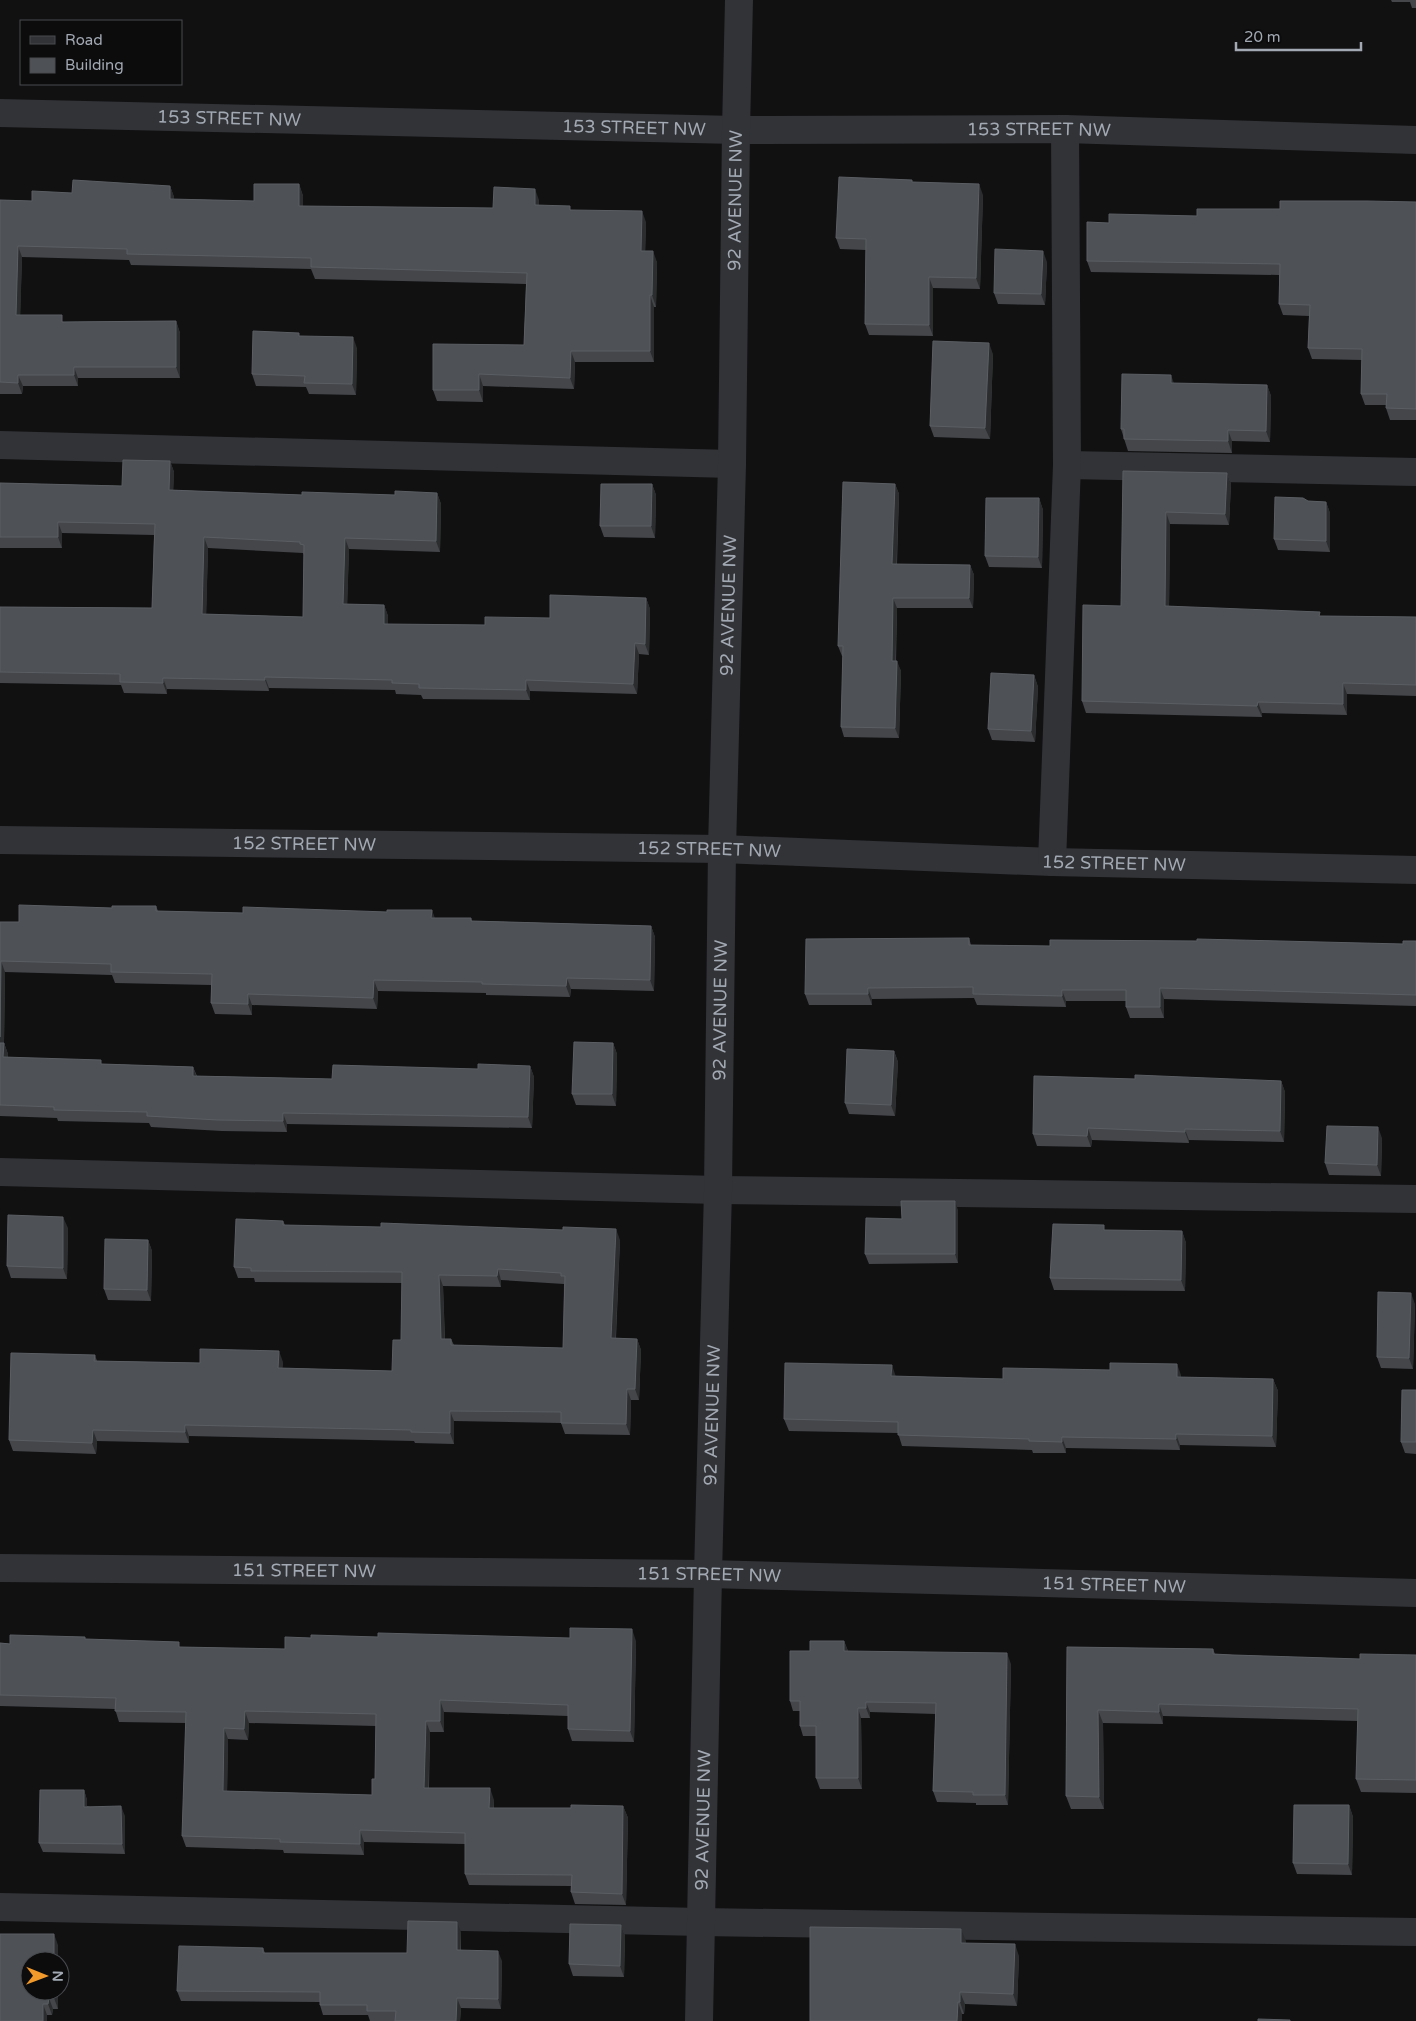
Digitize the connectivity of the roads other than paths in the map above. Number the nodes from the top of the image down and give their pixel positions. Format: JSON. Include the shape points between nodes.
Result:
{"nodes":[{"id":1,"x":739,"y":0,"type":"edge"},
{"id":2,"x":0,"y":113,"type":"edge"},
{"id":3,"x":1066,"y":129,"type":"junction"},
{"id":4,"x":736,"y":130,"type":"junction"},
{"id":5,"x":1416,"y":140,"type":"edge"},
{"id":6,"x":0,"y":445,"type":"edge"},
{"id":7,"x":732,"y":464,"type":"junction"},
{"id":8,"x":1067,"y":465,"type":"junction"},
{"id":9,"x":1416,"y":472,"type":"edge"},
{"id":10,"x":0,"y":840,"type":"edge"},
{"id":11,"x":722,"y":849,"type":"junction"},
{"id":12,"x":1052,"y":862,"type":"junction"},
{"id":13,"x":1416,"y":870,"type":"edge"},
{"id":14,"x":0,"y":1172,"type":"edge"},
{"id":15,"x":718,"y":1190,"type":"junction"},
{"id":16,"x":1416,"y":1199,"type":"edge"},
{"id":17,"x":0,"y":1568,"type":"edge"},
{"id":18,"x":708,"y":1574,"type":"junction"},
{"id":19,"x":1416,"y":1593,"type":"edge"},
{"id":20,"x":0,"y":1907,"type":"edge"},
{"id":21,"x":702,"y":1922,"type":"junction"},
{"id":22,"x":1416,"y":1932,"type":"edge"},
{"id":23,"x":699,"y":2021,"type":"edge"}],
"edges":[{"from":1,"to":4,"type":"street","name":"92 AVENUE NW"},
{"from":2,"to":4,"type":"street","name":"153 STREET NW"},
{"from":3,"to":4,"type":"street","name":"153 STREET NW"},
{"from":3,"to":5,"type":"street","name":"153 STREET NW"},
{"from":3,"to":8,"type":"street"},
{"from":4,"to":7,"type":"street","name":"92 AVENUE NW"},
{"from":6,"to":7,"type":"street"},
{"from":7,"to":11,"type":"street","name":"92 AVENUE NW"},
{"from":8,"to":9,"type":"street"},
{"from":8,"to":12,"type":"street"},
{"from":10,"to":11,"type":"street","name":"152 STREET NW"},
{"from":11,"to":12,"type":"street","name":"152 STREET NW"},
{"from":11,"to":15,"type":"street","name":"92 AVENUE NW"},
{"from":12,"to":13,"type":"street","name":"152 STREET NW"},
{"from":14,"to":15,"type":"street"},
{"from":15,"to":16,"type":"street"},
{"from":15,"to":18,"type":"street","name":"92 AVENUE NW"},
{"from":17,"to":18,"type":"street","name":"151 STREET NW"},
{"from":18,"to":19,"type":"street","name":"151 STREET NW"},
{"from":18,"to":21,"type":"street","name":"92 AVENUE NW"},
{"from":20,"to":21,"type":"street"},
{"from":21,"to":22,"type":"street"},
{"from":21,"to":23,"type":"street","name":"92 AVENUE NW"}]}
